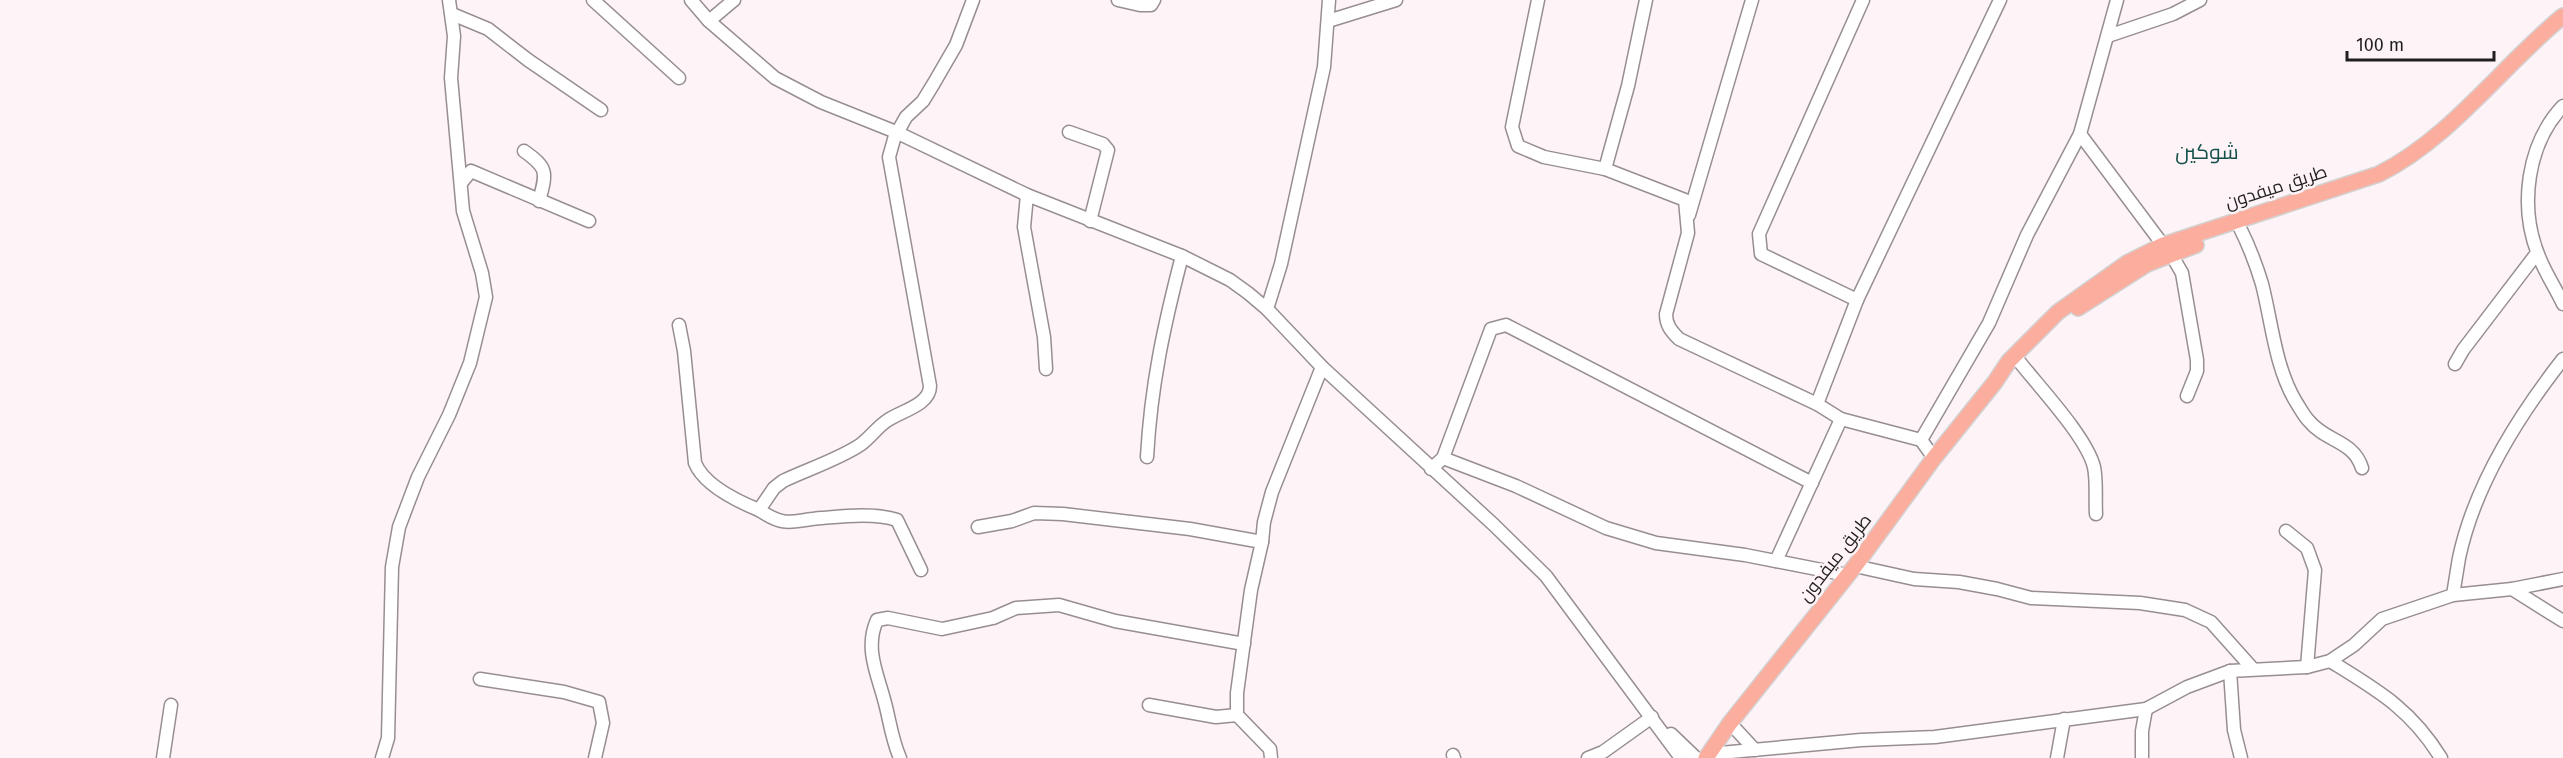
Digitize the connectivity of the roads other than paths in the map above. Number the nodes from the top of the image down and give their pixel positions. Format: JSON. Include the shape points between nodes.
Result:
{"nodes":[{"id":1,"x":449,"y":0,"type":"edge"},
{"id":2,"x":593,"y":0,"type":"edge"},
{"id":3,"x":691,"y":0,"type":"edge"},
{"id":4,"x":734,"y":0,"type":"edge"},
{"id":5,"x":974,"y":0,"type":"edge"},
{"id":6,"x":1118,"y":0,"type":"edge"},
{"id":7,"x":1154,"y":0,"type":"edge"},
{"id":8,"x":1329,"y":0,"type":"edge"},
{"id":9,"x":1396,"y":0,"type":"edge"},
{"id":10,"x":1538,"y":0,"type":"edge"},
{"id":11,"x":1646,"y":0,"type":"edge"},
{"id":12,"x":1752,"y":0,"type":"edge"},
{"id":13,"x":1863,"y":0,"type":"edge"},
{"id":14,"x":2000,"y":0,"type":"edge"},
{"id":15,"x":2117,"y":0,"type":"edge"},
{"id":16,"x":2200,"y":0,"type":"edge"},
{"id":17,"x":452,"y":14,"type":"junction"},
{"id":18,"x":2563,"y":16,"type":"edge"},
{"id":19,"x":709,"y":21,"type":"junction"},
{"id":20,"x":1328,"y":21,"type":"junction"},
{"id":21,"x":2563,"y":27,"type":"edge"},
{"id":22,"x":2108,"y":36,"type":"junction"},
{"id":23,"x":679,"y":78,"type":"dead end"},
{"id":24,"x":2563,"y":106,"type":"edge"},
{"id":25,"x":601,"y":110,"type":"dead end"},
{"id":26,"x":1069,"y":132,"type":"dead end"},
{"id":27,"x":897,"y":133,"type":"junction"},
{"id":28,"x":2080,"y":134,"type":"junction"},
{"id":29,"x":524,"y":150,"type":"dead end"},
{"id":30,"x":1605,"y":170,"type":"junction"},
{"id":31,"x":462,"y":182,"type":"junction"},
{"id":32,"x":1027,"y":195,"type":"junction"},
{"id":33,"x":539,"y":201,"type":"junction"},
{"id":34,"x":1688,"y":220,"type":"junction"},
{"id":35,"x":589,"y":221,"type":"dead end"},
{"id":36,"x":1090,"y":221,"type":"junction"},
{"id":37,"x":2240,"y":228,"type":"junction"},
{"id":38,"x":2167,"y":250,"type":"junction"},
{"id":39,"x":2537,"y":253,"type":"junction"},
{"id":40,"x":1182,"y":256,"type":"junction"},
{"id":41,"x":1857,"y":300,"type":"junction"},
{"id":42,"x":2563,"y":304,"type":"edge"},
{"id":43,"x":1267,"y":309,"type":"junction"},
{"id":44,"x":679,"y":324,"type":"dead end"},
{"id":45,"x":2563,"y":359,"type":"edge"},
{"id":46,"x":2018,"y":360,"type":"junction"},
{"id":47,"x":2455,"y":364,"type":"dead end"},
{"id":48,"x":1322,"y":367,"type":"junction"},
{"id":49,"x":1046,"y":369,"type":"dead end"},
{"id":50,"x":1995,"y":382,"type":"junction"},
{"id":51,"x":2187,"y":396,"type":"dead end"},
{"id":52,"x":1817,"y":404,"type":"junction"},
{"id":53,"x":1841,"y":418,"type":"junction"},
{"id":54,"x":1921,"y":440,"type":"junction"},
{"id":55,"x":1147,"y":457,"type":"dead end"},
{"id":56,"x":1443,"y":458,"type":"junction"},
{"id":57,"x":1934,"y":458,"type":"junction"},
{"id":58,"x":2362,"y":468,"type":"dead end"},
{"id":59,"x":1431,"y":469,"type":"junction"},
{"id":60,"x":1812,"y":483,"type":"junction"},
{"id":61,"x":759,"y":510,"type":"junction"},
{"id":62,"x":2096,"y":514,"type":"dead end"},
{"id":63,"x":978,"y":527,"type":"dead end"},
{"id":64,"x":2286,"y":531,"type":"dead end"},
{"id":65,"x":1262,"y":542,"type":"junction"},
{"id":66,"x":1776,"y":561,"type":"junction"},
{"id":67,"x":921,"y":570,"type":"dead end"},
{"id":68,"x":1851,"y":571,"type":"junction"},
{"id":69,"x":2563,"y":579,"type":"edge"},
{"id":70,"x":2512,"y":589,"type":"junction"},
{"id":71,"x":2453,"y":595,"type":"junction"},
{"id":72,"x":2563,"y":621,"type":"edge"},
{"id":73,"x":1244,"y":644,"type":"junction"},
{"id":74,"x":2330,"y":661,"type":"junction"},
{"id":75,"x":2307,"y":667,"type":"junction"},
{"id":76,"x":2253,"y":669,"type":"junction"},
{"id":77,"x":2230,"y":670,"type":"junction"},
{"id":78,"x":480,"y":679,"type":"dead end"},
{"id":79,"x":171,"y":705,"type":"dead end"},
{"id":80,"x":1149,"y":705,"type":"dead end"},
{"id":81,"x":2146,"y":709,"type":"junction"},
{"id":82,"x":1237,"y":715,"type":"junction"},
{"id":83,"x":1652,"y":717,"type":"junction"},
{"id":84,"x":2064,"y":719,"type":"junction"},
{"id":85,"x":1730,"y":723,"type":"junction"},
{"id":86,"x":1755,"y":750,"type":"junction"},
{"id":87,"x":387,"y":756,"type":"edge"},
{"id":88,"x":1703,"y":757,"type":"edge"},
{"id":89,"x":163,"y":758,"type":"edge"},
{"id":90,"x":595,"y":758,"type":"edge"},
{"id":91,"x":900,"y":758,"type":"edge"},
{"id":92,"x":1271,"y":758,"type":"edge"},
{"id":93,"x":1588,"y":758,"type":"edge"},
{"id":94,"x":1681,"y":758,"type":"edge"},
{"id":95,"x":2057,"y":758,"type":"edge"},
{"id":96,"x":2142,"y":758,"type":"edge"},
{"id":97,"x":2241,"y":758,"type":"edge"},
{"id":98,"x":2441,"y":758,"type":"edge"}],
"edges":[{"from":1,"to":17,"type":"street"},
{"from":2,"to":23,"type":"street"},
{"from":3,"to":19,"type":"street"},
{"from":4,"to":19,"type":"street"},
{"from":5,"to":27,"type":"street","via":[[956,45],[924,101],[906,117]]},
{"from":6,"to":7,"type":"street","via":[[1144,6]]},
{"from":8,"to":20,"type":"street"},
{"from":9,"to":20,"type":"street"},
{"from":10,"to":30,"type":"street","via":[[1512,127],[1518,146],[1544,157]]},
{"from":11,"to":30,"type":"street"},
{"from":12,"to":34,"type":"street"},
{"from":13,"to":41,"type":"street","via":[[1759,234],[1761,254]]},
{"from":14,"to":41,"type":"street"},
{"from":15,"to":22,"type":"street"},
{"from":16,"to":22,"type":"street","via":[[2179,12]]},
{"from":17,"to":25,"type":"street","via":[[488,29]]},
{"from":17,"to":31,"type":"street","via":[[451,78]]},
{"from":18,"to":38,"type":"main road","name":"طريق ميفدون","via":[[2431,139],[2398,164]]},
{"from":19,"to":27,"type":"street","via":[[775,78]]},
{"from":20,"to":43,"type":"street","via":[[1324,67],[1312,125]]},
{"from":21,"to":37,"type":"main road","name":"طريق ميفدون","via":[[2433,150],[2407,169],[2374,186]]},
{"from":22,"to":28,"type":"street"},
{"from":24,"to":39,"type":"street","via":[[2539,145],[2528,185]]},
{"from":26,"to":36,"type":"street","via":[[1103,144],[1108,150]]},
{"from":27,"to":32,"type":"street"},
{"from":27,"to":61,"type":"street","via":[[889,157],[930,391],[917,405],[884,422],[854,449],[783,481]]},
{"from":28,"to":38,"type":"street"},
{"from":28,"to":54,"type":"street","via":[[2027,235],[1989,323]]},
{"from":29,"to":33,"type":"street","via":[[540,162],[544,172]]},
{"from":30,"to":34,"type":"street","via":[[1685,200]]},
{"from":31,"to":33,"type":"street","via":[[471,171]]},
{"from":31,"to":87,"type":"street","via":[[463,211],[486,297],[470,363],[399,527],[392,567]]},
{"from":32,"to":36,"type":"street"},
{"from":32,"to":49,"type":"street","via":[[1024,227]]},
{"from":33,"to":35,"type":"street"},
{"from":34,"to":52,"type":"street","via":[[1686,245],[1666,314],[1672,331],[1679,339]]},
{"from":36,"to":40,"type":"street"},
{"from":37,"to":38,"type":"main road","name":"طريق ميفدون"},
{"from":37,"to":58,"type":"street","via":[[2255,261],[2276,347],[2295,400],[2309,422],[2358,456]]},
{"from":38,"to":46,"type":"main road","name":"طريق ميفدون","via":[[2049,330]]},
{"from":38,"to":50,"type":"main road","name":"طريق ميفدون","via":[[2127,263],[2058,312],[2009,361]]},
{"from":38,"to":51,"type":"street","via":[[2182,273],[2197,360]]},
{"from":39,"to":42,"type":"street"},
{"from":39,"to":47,"type":"street"},
{"from":40,"to":43,"type":"street","via":[[1230,280]]},
{"from":40,"to":55,"type":"street","via":[[1161,336]]},
{"from":41,"to":52,"type":"street"},
{"from":43,"to":48,"type":"street"},
{"from":44,"to":61,"type":"street","via":[[697,469],[725,492]]},
{"from":45,"to":71,"type":"street","via":[[2511,432],[2486,482],[2459,557]]},
{"from":46,"to":50,"type":"main road","name":"طريق ميفدون"},
{"from":46,"to":62,"type":"street","via":[[2069,424],[2091,459]]},
{"from":48,"to":59,"type":"street"},
{"from":48,"to":65,"type":"street","via":[[1272,492]]},
{"from":50,"to":57,"type":"main road","name":"طريق ميفدون"},
{"from":52,"to":53,"type":"street"},
{"from":53,"to":54,"type":"street"},
{"from":53,"to":60,"type":"street"},
{"from":54,"to":57,"type":"street"},
{"from":56,"to":59,"type":"street"},
{"from":56,"to":60,"type":"street","via":[[1491,329],[1506,326]]},
{"from":56,"to":66,"type":"street","via":[[1616,531],[1656,543]]},
{"from":57,"to":68,"type":"main road","name":"طريق ميفدون"},
{"from":59,"to":83,"type":"street","via":[[1546,576]]},
{"from":60,"to":66,"type":"street"},
{"from":61,"to":67,"type":"street","via":[[774,519],[797,523],[847,517],[885,516],[897,520]]},
{"from":63,"to":65,"type":"street","via":[[1034,513],[1063,514]]},
{"from":64,"to":75,"type":"street","via":[[2307,548],[2315,570]]},
{"from":65,"to":73,"type":"street"},
{"from":66,"to":68,"type":"street"},
{"from":68,"to":76,"type":"street","via":[[1959,582],[2031,598],[2140,603],[2185,610],[2211,622]]},
{"from":68,"to":85,"type":"main road","name":"طريق ميفدون"},
{"from":69,"to":70,"type":"street"},
{"from":70,"to":71,"type":"street"},
{"from":70,"to":72,"type":"street"},
{"from":71,"to":74,"type":"street","via":[[2382,619]]},
{"from":73,"to":82,"type":"street"},
{"from":73,"to":91,"type":"street","via":[[1115,621],[1059,605],[1016,608],[993,618],[942,629],[888,618],[877,620],[870,644]]},
{"from":74,"to":75,"type":"street"},
{"from":74,"to":98,"type":"street","via":[[2403,710]]},
{"from":75,"to":76,"type":"street"},
{"from":76,"to":77,"type":"street"},
{"from":77,"to":81,"type":"street"},
{"from":77,"to":97,"type":"street","via":[[2234,730]]},
{"from":78,"to":90,"type":"street","via":[[564,692],[599,702],[603,723]]},
{"from":79,"to":89,"type":"street"},
{"from":80,"to":82,"type":"street","via":[[1216,717]]},
{"from":81,"to":84,"type":"street"},
{"from":81,"to":96,"type":"street"},
{"from":82,"to":92,"type":"street","via":[[1270,749]]},
{"from":83,"to":88,"type":"street"},
{"from":83,"to":93,"type":"street","via":[[1603,752]]},
{"from":83,"to":94,"type":"street"},
{"from":84,"to":86,"type":"street","via":[[1935,737]]},
{"from":84,"to":95,"type":"street"},
{"from":85,"to":86,"type":"street"},
{"from":85,"to":88,"type":"main road","name":"طريق ميفدون"},
{"from":86,"to":88,"type":"street"}]}
